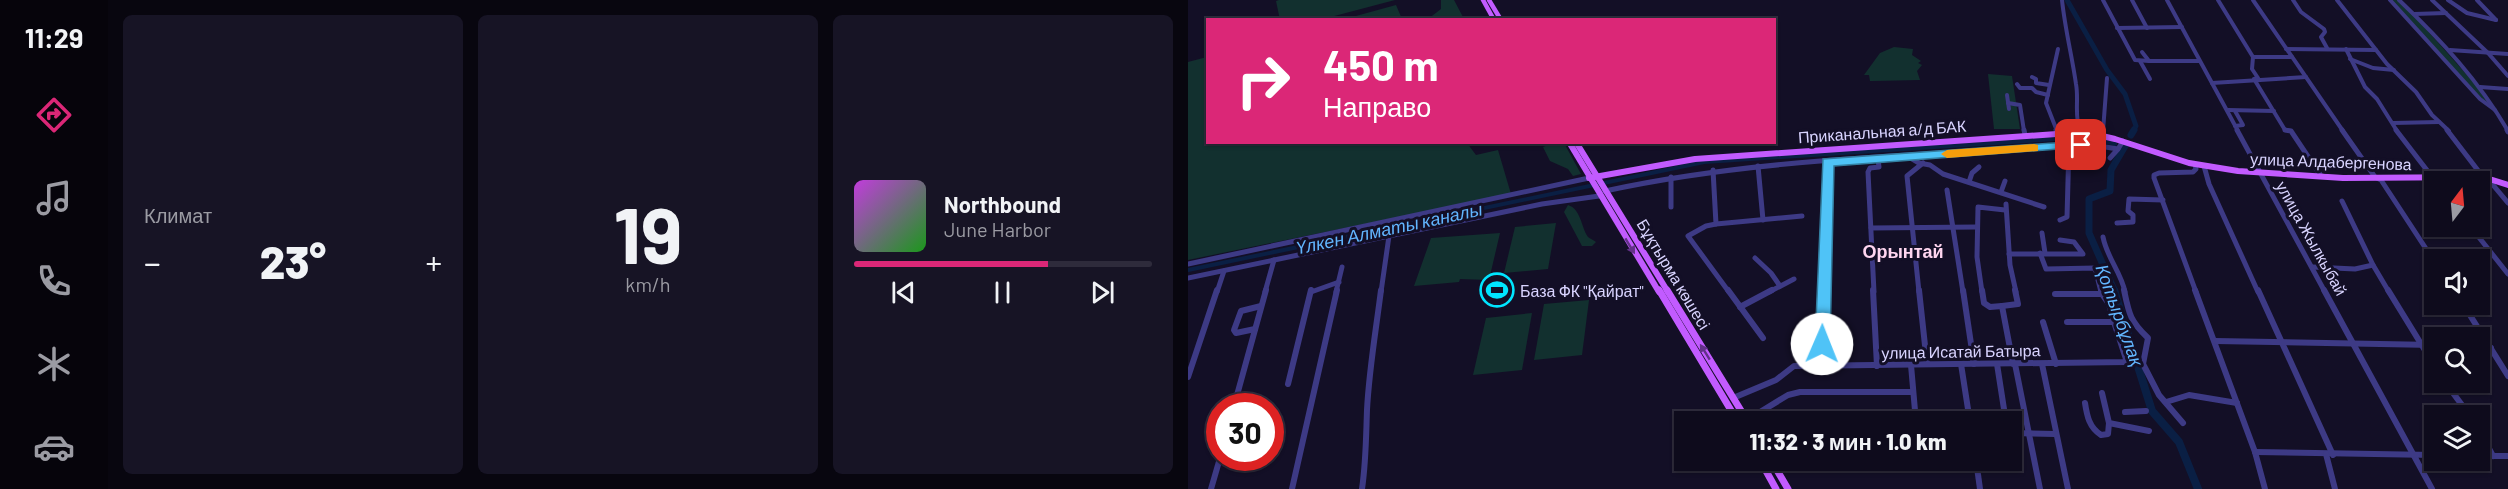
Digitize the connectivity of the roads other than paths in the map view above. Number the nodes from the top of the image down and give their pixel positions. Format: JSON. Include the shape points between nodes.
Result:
{"nodes":[{"id":1,"x":1482,"y":0,"type":"edge"},
{"id":2,"x":1489,"y":0,"type":"edge"},
{"id":3,"x":2062,"y":0,"type":"edge"},
{"id":4,"x":2103,"y":0,"type":"edge"},
{"id":5,"x":2132,"y":0,"type":"edge"},
{"id":6,"x":2168,"y":0,"type":"edge"},
{"id":7,"x":2218,"y":0,"type":"edge"},
{"id":8,"x":2253,"y":0,"type":"edge"},
{"id":9,"x":2293,"y":0,"type":"edge"},
{"id":10,"x":2337,"y":0,"type":"edge"},
{"id":11,"x":2390,"y":0,"type":"edge"},
{"id":12,"x":2399,"y":0,"type":"edge"},
{"id":13,"x":2432,"y":0,"type":"edge"},
{"id":14,"x":2448,"y":0,"type":"edge"},
{"id":15,"x":2477,"y":0,"type":"edge"},
{"id":16,"x":2446,"y":13,"type":"junction"},
{"id":17,"x":2414,"y":14,"type":"junction"},
{"id":18,"x":1493,"y":18,"type":"edge"},
{"id":19,"x":1499,"y":18,"type":"edge"},
{"id":20,"x":2182,"y":27,"type":"junction"},
{"id":21,"x":2117,"y":28,"type":"junction"},
{"id":22,"x":2147,"y":28,"type":"junction"},
{"id":23,"x":2327,"y":48,"type":"junction"},
{"id":24,"x":2058,"y":49,"type":"dead end"},
{"id":25,"x":2286,"y":49,"type":"junction"},
{"id":26,"x":2346,"y":49,"type":"junction"},
{"id":27,"x":2376,"y":50,"type":"junction"},
{"id":28,"x":2450,"y":50,"type":"junction"},
{"id":29,"x":2142,"y":52,"type":"dead end"},
{"id":30,"x":2488,"y":53,"type":"junction"},
{"id":31,"x":2508,"y":54,"type":"edge"},
{"id":32,"x":2253,"y":57,"type":"junction"},
{"id":33,"x":2292,"y":57,"type":"junction"},
{"id":34,"x":2134,"y":58,"type":"joint"},
{"id":35,"x":2350,"y":59,"type":"junction"},
{"id":36,"x":2140,"y":61,"type":"junction"},
{"id":37,"x":2149,"y":61,"type":"junction"},
{"id":38,"x":2199,"y":61,"type":"junction"},
{"id":39,"x":2394,"y":70,"type":"junction"},
{"id":40,"x":2508,"y":76,"type":"edge"},
{"id":41,"x":2032,"y":77,"type":"dead end"},
{"id":42,"x":2306,"y":77,"type":"junction"},
{"id":43,"x":2107,"y":78,"type":"dead end"},
{"id":44,"x":2150,"y":79,"type":"dead end"},
{"id":45,"x":2254,"y":79,"type":"junction"},
{"id":46,"x":2212,"y":83,"type":"junction"},
{"id":47,"x":2017,"y":84,"type":"dead end"},
{"id":48,"x":2049,"y":85,"type":"junction"},
{"id":49,"x":2468,"y":85,"type":"junction"},
{"id":50,"x":2479,"y":86,"type":"junction"},
{"id":51,"x":2508,"y":89,"type":"edge"},
{"id":52,"x":2007,"y":95,"type":"dead end"},
{"id":53,"x":2048,"y":95,"type":"junction"},
{"id":54,"x":2486,"y":96,"type":"junction"},
{"id":55,"x":2480,"y":99,"type":"junction"},
{"id":56,"x":2008,"y":103,"type":"junction"},
{"id":57,"x":2009,"y":110,"type":"dead end"},
{"id":58,"x":2228,"y":110,"type":"junction"},
{"id":59,"x":2235,"y":111,"type":"junction"},
{"id":60,"x":2274,"y":111,"type":"junction"},
{"id":61,"x":2498,"y":113,"type":"junction"},
{"id":62,"x":2440,"y":122,"type":"junction"},
{"id":63,"x":2393,"y":123,"type":"junction"},
{"id":64,"x":2235,"y":126,"type":"junction"},
{"id":65,"x":2057,"y":132,"type":"junction"},
{"id":66,"x":2083,"y":132,"type":"junction"},
{"id":67,"x":2508,"y":132,"type":"edge"},
{"id":68,"x":2025,"y":135,"type":"junction"},
{"id":69,"x":2103,"y":135,"type":"junction"},
{"id":70,"x":2123,"y":141,"type":"junction"},
{"id":71,"x":1570,"y":144,"type":"edge"},
{"id":72,"x":1577,"y":144,"type":"edge"},
{"id":73,"x":2071,"y":145,"type":"junction"},
{"id":74,"x":2118,"y":149,"type":"junction"},
{"id":75,"x":1909,"y":157,"type":"junction"},
{"id":76,"x":2110,"y":158,"type":"dead end"},
{"id":77,"x":1878,"y":159,"type":"junction"},
{"id":78,"x":1827,"y":162,"type":"junction"},
{"id":79,"x":2088,"y":162,"type":"dead end"},
{"id":80,"x":1923,"y":163,"type":"junction"},
{"id":81,"x":2195,"y":164,"type":"junction"},
{"id":82,"x":1758,"y":166,"type":"junction"},
{"id":83,"x":2204,"y":166,"type":"junction"},
{"id":84,"x":1979,"y":167,"type":"dead end"},
{"id":85,"x":1713,"y":170,"type":"junction"},
{"id":86,"x":2428,"y":171,"type":"edge"},
{"id":87,"x":2480,"y":171,"type":"edge"},
{"id":88,"x":2262,"y":175,"type":"junction"},
{"id":89,"x":2321,"y":176,"type":"junction"},
{"id":90,"x":1671,"y":177,"type":"junction"},
{"id":91,"x":2375,"y":177,"type":"junction"},
{"id":92,"x":1590,"y":179,"type":"junction"},
{"id":93,"x":1598,"y":179,"type":"junction"},
{"id":94,"x":2424,"y":179,"type":"edge"},
{"id":95,"x":2490,"y":180,"type":"edge"},
{"id":96,"x":2005,"y":181,"type":"dead end"},
{"id":97,"x":1969,"y":182,"type":"junction"},
{"id":98,"x":2490,"y":183,"type":"edge"},
{"id":99,"x":2508,"y":185,"type":"edge"},
{"id":100,"x":1947,"y":190,"type":"dead end"},
{"id":101,"x":1603,"y":192,"type":"junction"},
{"id":102,"x":2001,"y":192,"type":"junction"},
{"id":103,"x":2120,"y":199,"type":"dead end"},
{"id":104,"x":2129,"y":199,"type":"junction"},
{"id":105,"x":2163,"y":200,"type":"junction"},
{"id":106,"x":2342,"y":201,"type":"dead end"},
{"id":107,"x":2508,"y":203,"type":"edge"},
{"id":108,"x":1671,"y":207,"type":"dead end"},
{"id":109,"x":2005,"y":207,"type":"joint"},
{"id":110,"x":2044,"y":207,"type":"dead end"},
{"id":111,"x":1802,"y":216,"type":"dead end"},
{"id":112,"x":1763,"y":220,"type":"junction"},
{"id":113,"x":2060,"y":220,"type":"dead end"},
{"id":114,"x":2117,"y":223,"type":"dead end"},
{"id":115,"x":1716,"y":224,"type":"junction"},
{"id":116,"x":1952,"y":227,"type":"junction"},
{"id":117,"x":1976,"y":227,"type":"junction"},
{"id":118,"x":1871,"y":228,"type":"junction"},
{"id":119,"x":1911,"y":228,"type":"junction"},
{"id":120,"x":2042,"y":233,"type":"dead end"},
{"id":121,"x":1389,"y":236,"type":"junction"},
{"id":122,"x":2103,"y":237,"type":"dead end"},
{"id":123,"x":2479,"y":237,"type":"edge"},
{"id":124,"x":2060,"y":240,"type":"dead end"},
{"id":125,"x":2426,"y":249,"type":"edge"},
{"id":126,"x":2043,"y":253,"type":"junction"},
{"id":127,"x":2009,"y":254,"type":"junction"},
{"id":128,"x":1755,"y":258,"type":"dead end"},
{"id":129,"x":1275,"y":260,"type":"junction"},
{"id":130,"x":1188,"y":264,"type":"edge"},
{"id":131,"x":2373,"y":265,"type":"junction"},
{"id":132,"x":1342,"y":267,"type":"dead end"},
{"id":133,"x":2313,"y":267,"type":"junction"},
{"id":134,"x":1224,"y":271,"type":"junction"},
{"id":135,"x":2508,"y":274,"type":"edge"},
{"id":136,"x":1188,"y":278,"type":"edge"},
{"id":137,"x":1794,"y":279,"type":"dead end"},
{"id":138,"x":1338,"y":282,"type":"junction"},
{"id":139,"x":1780,"y":286,"type":"junction"},
{"id":140,"x":2055,"y":294,"type":"dead end"},
{"id":141,"x":2102,"y":294,"type":"junction"},
{"id":142,"x":1261,"y":306,"type":"junction"},
{"id":143,"x":2002,"y":306,"type":"junction"},
{"id":144,"x":1740,"y":307,"type":"junction"},
{"id":145,"x":2470,"y":315,"type":"edge"},
{"id":146,"x":2043,"y":322,"type":"dead end"},
{"id":147,"x":2067,"y":322,"type":"dead end"},
{"id":148,"x":2114,"y":322,"type":"junction"},
{"id":149,"x":1255,"y":329,"type":"junction"},
{"id":150,"x":1763,"y":338,"type":"dead end"},
{"id":151,"x":2215,"y":341,"type":"junction"},
{"id":152,"x":2281,"y":341,"type":"junction"},
{"id":153,"x":2356,"y":345,"type":"junction"},
{"id":154,"x":2422,"y":346,"type":"junction"},
{"id":155,"x":2492,"y":348,"type":"joint"},
{"id":156,"x":2424,"y":349,"type":"edge"},
{"id":157,"x":1927,"y":364,"type":"junction"},
{"id":158,"x":1961,"y":364,"type":"junction"},
{"id":159,"x":1974,"y":364,"type":"junction"},
{"id":160,"x":1997,"y":364,"type":"junction"},
{"id":161,"x":2014,"y":364,"type":"junction"},
{"id":162,"x":2042,"y":364,"type":"junction"},
{"id":163,"x":2056,"y":364,"type":"junction"},
{"id":164,"x":1911,"y":365,"type":"junction"},
{"id":165,"x":1822,"y":366,"type":"junction"},
{"id":166,"x":1877,"y":366,"type":"junction"},
{"id":167,"x":1712,"y":373,"type":"junction"},
{"id":168,"x":2508,"y":376,"type":"edge"},
{"id":169,"x":1188,"y":377,"type":"edge"},
{"id":170,"x":1288,"y":384,"type":"dead end"},
{"id":171,"x":1913,"y":392,"type":"junction"},
{"id":172,"x":1238,"y":393,"type":"edge"},
{"id":173,"x":2102,"y":393,"type":"dead end"},
{"id":174,"x":1733,"y":398,"type":"junction"},
{"id":175,"x":2166,"y":402,"type":"junction"},
{"id":176,"x":2085,"y":403,"type":"dead end"},
{"id":177,"x":2237,"y":403,"type":"junction"},
{"id":178,"x":1732,"y":411,"type":"edge"},
{"id":179,"x":1740,"y":411,"type":"edge"},
{"id":180,"x":1762,"y":411,"type":"edge"},
{"id":181,"x":1915,"y":411,"type":"edge"},
{"id":182,"x":1968,"y":411,"type":"edge"},
{"id":183,"x":2004,"y":411,"type":"edge"},
{"id":184,"x":2146,"y":411,"type":"dead end"},
{"id":185,"x":2125,"y":412,"type":"dead end"},
{"id":186,"x":2109,"y":423,"type":"junction"},
{"id":187,"x":2183,"y":423,"type":"dead end"},
{"id":188,"x":2149,"y":431,"type":"dead end"},
{"id":189,"x":2022,"y":434,"type":"edge"},
{"id":190,"x":2030,"y":434,"type":"junction"},
{"id":191,"x":2055,"y":434,"type":"junction"},
{"id":192,"x":2490,"y":450,"type":"edge"},
{"id":193,"x":2255,"y":452,"type":"junction"},
{"id":194,"x":2329,"y":454,"type":"junction"},
{"id":195,"x":2413,"y":454,"type":"junction"},
{"id":196,"x":2424,"y":455,"type":"edge"},
{"id":197,"x":2493,"y":456,"type":"joint"},
{"id":198,"x":2508,"y":456,"type":"edge"},
{"id":199,"x":1216,"y":471,"type":"edge"},
{"id":200,"x":1766,"y":471,"type":"edge"},
{"id":201,"x":1777,"y":471,"type":"edge"},
{"id":202,"x":1978,"y":471,"type":"edge"},
{"id":203,"x":1786,"y":486,"type":"edge"},
{"id":204,"x":1775,"y":488,"type":"edge"},
{"id":205,"x":1211,"y":489,"type":"edge"},
{"id":206,"x":1292,"y":489,"type":"edge"},
{"id":207,"x":1362,"y":489,"type":"edge"},
{"id":208,"x":1980,"y":489,"type":"edge"},
{"id":209,"x":2040,"y":489,"type":"edge"},
{"id":210,"x":2068,"y":489,"type":"edge"},
{"id":211,"x":2265,"y":489,"type":"edge"},
{"id":212,"x":2335,"y":489,"type":"edge"},
{"id":213,"x":2432,"y":489,"type":"edge"}],
"edges":[{"from":1,"to":18,"type":"main road"},
{"from":2,"to":19,"type":"main road"},
{"from":3,"to":66,"type":"street","via":[[2077,87],[2077,124]]},
{"from":4,"to":21,"type":"street"},
{"from":5,"to":22,"type":"street"},
{"from":6,"to":20,"type":"street","name":"улица Жылкыбай"},
{"from":7,"to":32,"type":"street"},
{"from":8,"to":25,"type":"street"},
{"from":9,"to":23,"type":"street","via":[[2301,12],[2324,28],[2321,37]]},
{"from":10,"to":27,"type":"street"},
{"from":11,"to":49,"type":"street"},
{"from":12,"to":17,"type":"street"},
{"from":13,"to":16,"type":"street"},
{"from":14,"to":15,"type":"street","via":[[2467,13],[2496,20]]},
{"from":16,"to":17,"type":"street"},
{"from":16,"to":30,"type":"street"},
{"from":17,"to":28,"type":"street"},
{"from":20,"to":22,"type":"street"},
{"from":20,"to":38,"type":"street","name":"улица Жылкыбай"},
{"from":21,"to":22,"type":"street"},
{"from":21,"to":34,"type":"street"},
{"from":23,"to":25,"type":"street"},
{"from":23,"to":26,"type":"street"},
{"from":24,"to":48,"type":"street"},
{"from":25,"to":33,"type":"street"},
{"from":26,"to":27,"type":"street"},
{"from":26,"to":35,"type":"street"},
{"from":27,"to":39,"type":"street"},
{"from":28,"to":30,"type":"street"},
{"from":28,"to":50,"type":"street"},
{"from":29,"to":37,"type":"street"},
{"from":30,"to":31,"type":"street"},
{"from":30,"to":40,"type":"street"},
{"from":32,"to":33,"type":"street"},
{"from":32,"to":45,"type":"street","via":[[2252,69],[2258,78]]},
{"from":33,"to":42,"type":"street"},
{"from":34,"to":36,"type":"street"},
{"from":35,"to":39,"type":"street","via":[[2373,68]]},
{"from":35,"to":63,"type":"street","via":[[2365,87]]},
{"from":36,"to":37,"type":"street"},
{"from":36,"to":44,"type":"street"},
{"from":37,"to":38,"type":"street"},
{"from":38,"to":46,"type":"street","name":"улица Жылкыбай"},
{"from":39,"to":62,"type":"street"},
{"from":41,"to":48,"type":"street","via":[[2036,83]]},
{"from":42,"to":45,"type":"street"},
{"from":42,"to":91,"type":"street"},
{"from":43,"to":69,"type":"street"},
{"from":45,"to":46,"type":"street"},
{"from":45,"to":60,"type":"street"},
{"from":46,"to":58,"type":"street","name":"улица Жылкыбай"},
{"from":47,"to":53,"type":"street"},
{"from":48,"to":53,"type":"street"},
{"from":49,"to":50,"type":"street"},
{"from":49,"to":55,"type":"street"},
{"from":50,"to":51,"type":"street"},
{"from":50,"to":54,"type":"street"},
{"from":52,"to":56,"type":"street"},
{"from":53,"to":65,"type":"street","via":[[2048,109]]},
{"from":54,"to":55,"type":"street"},
{"from":54,"to":61,"type":"street"},
{"from":55,"to":61,"type":"street"},
{"from":56,"to":57,"type":"street"},
{"from":56,"to":68,"type":"street","via":[[2020,105]]},
{"from":58,"to":59,"type":"street"},
{"from":58,"to":64,"type":"street","name":"улица Жылкыбай"},
{"from":59,"to":60,"type":"street"},
{"from":59,"to":64,"type":"street","via":[[2243,125]]},
{"from":60,"to":89,"type":"street"},
{"from":61,"to":67,"type":"street"},
{"from":62,"to":63,"type":"street"},
{"from":62,"to":87,"type":"street"},
{"from":63,"to":86,"type":"street"},
{"from":64,"to":88,"type":"street","name":"улица Жылкыбай"},
{"from":65,"to":66,"type":"main road","name":"Приканальная а/д БАК"},
{"from":65,"to":68,"type":"main road","name":"Приканальная а/д БАК"},
{"from":66,"to":69,"type":"main road","name":"улица Алдабергенова"},
{"from":68,"to":93,"type":"main road","name":"Приканальная а/д БАК","via":[[1693,159]]},
{"from":69,"to":70,"type":"main road","name":"улица Алдабергенова"},
{"from":70,"to":74,"type":"street"},
{"from":70,"to":81,"type":"main road","name":"улица Алдабергенова"},
{"from":71,"to":92,"type":"main road","name":"Бұқтырма көшесі"},
{"from":72,"to":93,"type":"main road","name":"Бұқтырма көшесі"},
{"from":73,"to":74,"type":"street"},
{"from":73,"to":75,"type":"street"},
{"from":73,"to":79,"type":"street","via":[[2077,153],[2087,155]]},
{"from":73,"to":113,"type":"street","via":[[2067,217]]},
{"from":74,"to":76,"type":"street"},
{"from":75,"to":77,"type":"street"},
{"from":75,"to":80,"type":"street"},
{"from":77,"to":78,"type":"street"},
{"from":77,"to":118,"type":"street","via":[[1878,168],[1868,172]]},
{"from":78,"to":82,"type":"street"},
{"from":78,"to":165,"type":"street"},
{"from":80,"to":97,"type":"street"},
{"from":80,"to":119,"type":"street","via":[[1907,176]]},
{"from":81,"to":83,"type":"main road","name":"улица Алдабергенова"},
{"from":81,"to":105,"type":"street","via":[[2193,172],[2154,175]]},
{"from":82,"to":85,"type":"street"},
{"from":82,"to":112,"type":"street"},
{"from":83,"to":88,"type":"main road","name":"улица Алдабергенова"},
{"from":83,"to":152,"type":"street"},
{"from":84,"to":97,"type":"street"},
{"from":85,"to":90,"type":"street"},
{"from":85,"to":115,"type":"street"},
{"from":88,"to":89,"type":"main road","name":"улица Алдабергенова"},
{"from":88,"to":133,"type":"street","name":"улица Жылкыбай"},
{"from":89,"to":91,"type":"main road","name":"улица Алдабергенова"},
{"from":90,"to":101,"type":"street"},
{"from":90,"to":108,"type":"street"},
{"from":91,"to":94,"type":"main road","name":"улица Алдабергенова"},
{"from":91,"to":125,"type":"street","via":[[2381,180]]},
{"from":92,"to":93,"type":"main road","name":"Приканальная а/д БАК"},
{"from":92,"to":101,"type":"main road","name":"Бұқтырма көшесі"},
{"from":92,"to":130,"type":"street","name":"Приканальная а/д БАК"},
{"from":93,"to":101,"type":"main road","name":"Бұқтырма көшесі"},
{"from":95,"to":99,"type":"main road","name":"улица Алдабергенова"},
{"from":96,"to":102,"type":"street"},
{"from":97,"to":102,"type":"street"},
{"from":98,"to":107,"type":"street"},
{"from":100,"to":116,"type":"street"},
{"from":101,"to":121,"type":"street","via":[[1577,202],[1570,199],[1542,204]]},
{"from":101,"to":167,"type":"main road","name":"Бұқтырма көшесі"},
{"from":102,"to":110,"type":"street"},
{"from":103,"to":104,"type":"street"},
{"from":104,"to":105,"type":"street"},
{"from":104,"to":114,"type":"street","via":[[2128,211],[2133,222]]},
{"from":105,"to":151,"type":"street"},
{"from":106,"to":131,"type":"street"},
{"from":109,"to":117,"type":"street","via":[[1978,207]]},
{"from":109,"to":127,"type":"street"},
{"from":111,"to":112,"type":"street"},
{"from":112,"to":115,"type":"street"},
{"from":115,"to":144,"type":"street","via":[[1688,236]]},
{"from":116,"to":117,"type":"street"},
{"from":116,"to":119,"type":"street"},
{"from":116,"to":159,"type":"street"},
{"from":117,"to":143,"type":"street","via":[[1984,303]]},
{"from":118,"to":119,"type":"street"},
{"from":118,"to":166,"type":"street"},
{"from":119,"to":157,"type":"street"},
{"from":120,"to":126,"type":"street"},
{"from":121,"to":129,"type":"street"},
{"from":121,"to":207,"type":"street","via":[[1371,366]]},
{"from":122,"to":175,"type":"street","via":[[2111,263],[2122,278],[2129,316],[2148,338],[2143,364]]},
{"from":123,"to":135,"type":"street"},
{"from":124,"to":126,"type":"street","via":[[2074,242],[2083,254]]},
{"from":126,"to":127,"type":"street"},
{"from":126,"to":141,"type":"street","via":[[2046,269],[2095,268]]},
{"from":127,"to":143,"type":"street","via":[[2018,304]]},
{"from":128,"to":139,"type":"street"},
{"from":129,"to":134,"type":"street"},
{"from":129,"to":142,"type":"street"},
{"from":131,"to":133,"type":"street","via":[[2355,269]]},
{"from":131,"to":154,"type":"street"},
{"from":132,"to":138,"type":"street"},
{"from":133,"to":153,"type":"street","name":"улица Жылкыбай"},
{"from":134,"to":136,"type":"street"},
{"from":134,"to":169,"type":"street"},
{"from":137,"to":139,"type":"street"},
{"from":138,"to":170,"type":"street","via":[[1311,290]]},
{"from":138,"to":206,"type":"street"},
{"from":139,"to":144,"type":"street"},
{"from":140,"to":141,"type":"street"},
{"from":141,"to":148,"type":"street"},
{"from":142,"to":149,"type":"street"},
{"from":142,"to":149,"type":"street","via":[[1241,311],[1234,330],[1236,333]]},
{"from":143,"to":161,"type":"street"},
{"from":144,"to":150,"type":"street"},
{"from":145,"to":155,"type":"street"},
{"from":146,"to":163,"type":"street"},
{"from":147,"to":148,"type":"street"},
{"from":148,"to":163,"type":"street","name":"улица Исатай Батыра","via":[[2127,362]]},
{"from":149,"to":172,"type":"street"},
{"from":151,"to":152,"type":"street"},
{"from":151,"to":177,"type":"street"},
{"from":152,"to":153,"type":"street"},
{"from":152,"to":194,"type":"street"},
{"from":153,"to":154,"type":"street"},
{"from":153,"to":195,"type":"street","name":"улица Жылкыбай"},
{"from":154,"to":156,"type":"street"},
{"from":155,"to":168,"type":"street"},
{"from":157,"to":158,"type":"street","name":"улица Исатай Батыра"},
{"from":157,"to":164,"type":"street","name":"улица Исатай Батыра"},
{"from":158,"to":159,"type":"street","name":"улица Исатай Батыра"},
{"from":158,"to":182,"type":"street"},
{"from":159,"to":160,"type":"street","name":"улица Исатай Батыра"},
{"from":160,"to":161,"type":"street","name":"улица Исатай Батыра"},
{"from":160,"to":183,"type":"street"},
{"from":161,"to":162,"type":"street","name":"улица Исатай Батыра"},
{"from":161,"to":190,"type":"street"},
{"from":162,"to":163,"type":"street","name":"улица Исатай Батыра"},
{"from":162,"to":191,"type":"street"},
{"from":164,"to":166,"type":"street","name":"улица Исатай Батыра"},
{"from":164,"to":171,"type":"street"},
{"from":165,"to":166,"type":"street","name":"улица Исатай Батыра"},
{"from":165,"to":174,"type":"street","name":"улица Исатай Батыра","via":[[1794,366],[1776,381]]},
{"from":167,"to":174,"type":"main road","name":"Бұқтырма көшесі"},
{"from":167,"to":178,"type":"main road","name":"Бұқтырма көшесі"},
{"from":171,"to":180,"type":"street","via":[[1800,392]]},
{"from":171,"to":181,"type":"street"},
{"from":173,"to":186,"type":"street"},
{"from":174,"to":179,"type":"main road","name":"Бұқтырма көшесі"},
{"from":175,"to":177,"type":"street","via":[[2189,395]]},
{"from":175,"to":187,"type":"street"},
{"from":176,"to":186,"type":"street","via":[[2089,424],[2095,432],[2108,434]]},
{"from":177,"to":193,"type":"street"},
{"from":184,"to":185,"type":"street"},
{"from":186,"to":188,"type":"street"},
{"from":189,"to":190,"type":"street"},
{"from":190,"to":191,"type":"street"},
{"from":190,"to":209,"type":"street"},
{"from":191,"to":210,"type":"street"},
{"from":192,"to":197,"type":"street"},
{"from":193,"to":194,"type":"street"},
{"from":193,"to":211,"type":"street"},
{"from":194,"to":195,"type":"street"},
{"from":194,"to":212,"type":"street"},
{"from":195,"to":196,"type":"street"},
{"from":195,"to":213,"type":"street","name":"улица Жылкыбай"},
{"from":197,"to":198,"type":"street"},
{"from":199,"to":205,"type":"street"},
{"from":200,"to":204,"type":"main road"},
{"from":201,"to":203,"type":"main road"},
{"from":202,"to":208,"type":"street"},
{"from":203,"to":204,"type":"street"}]}
